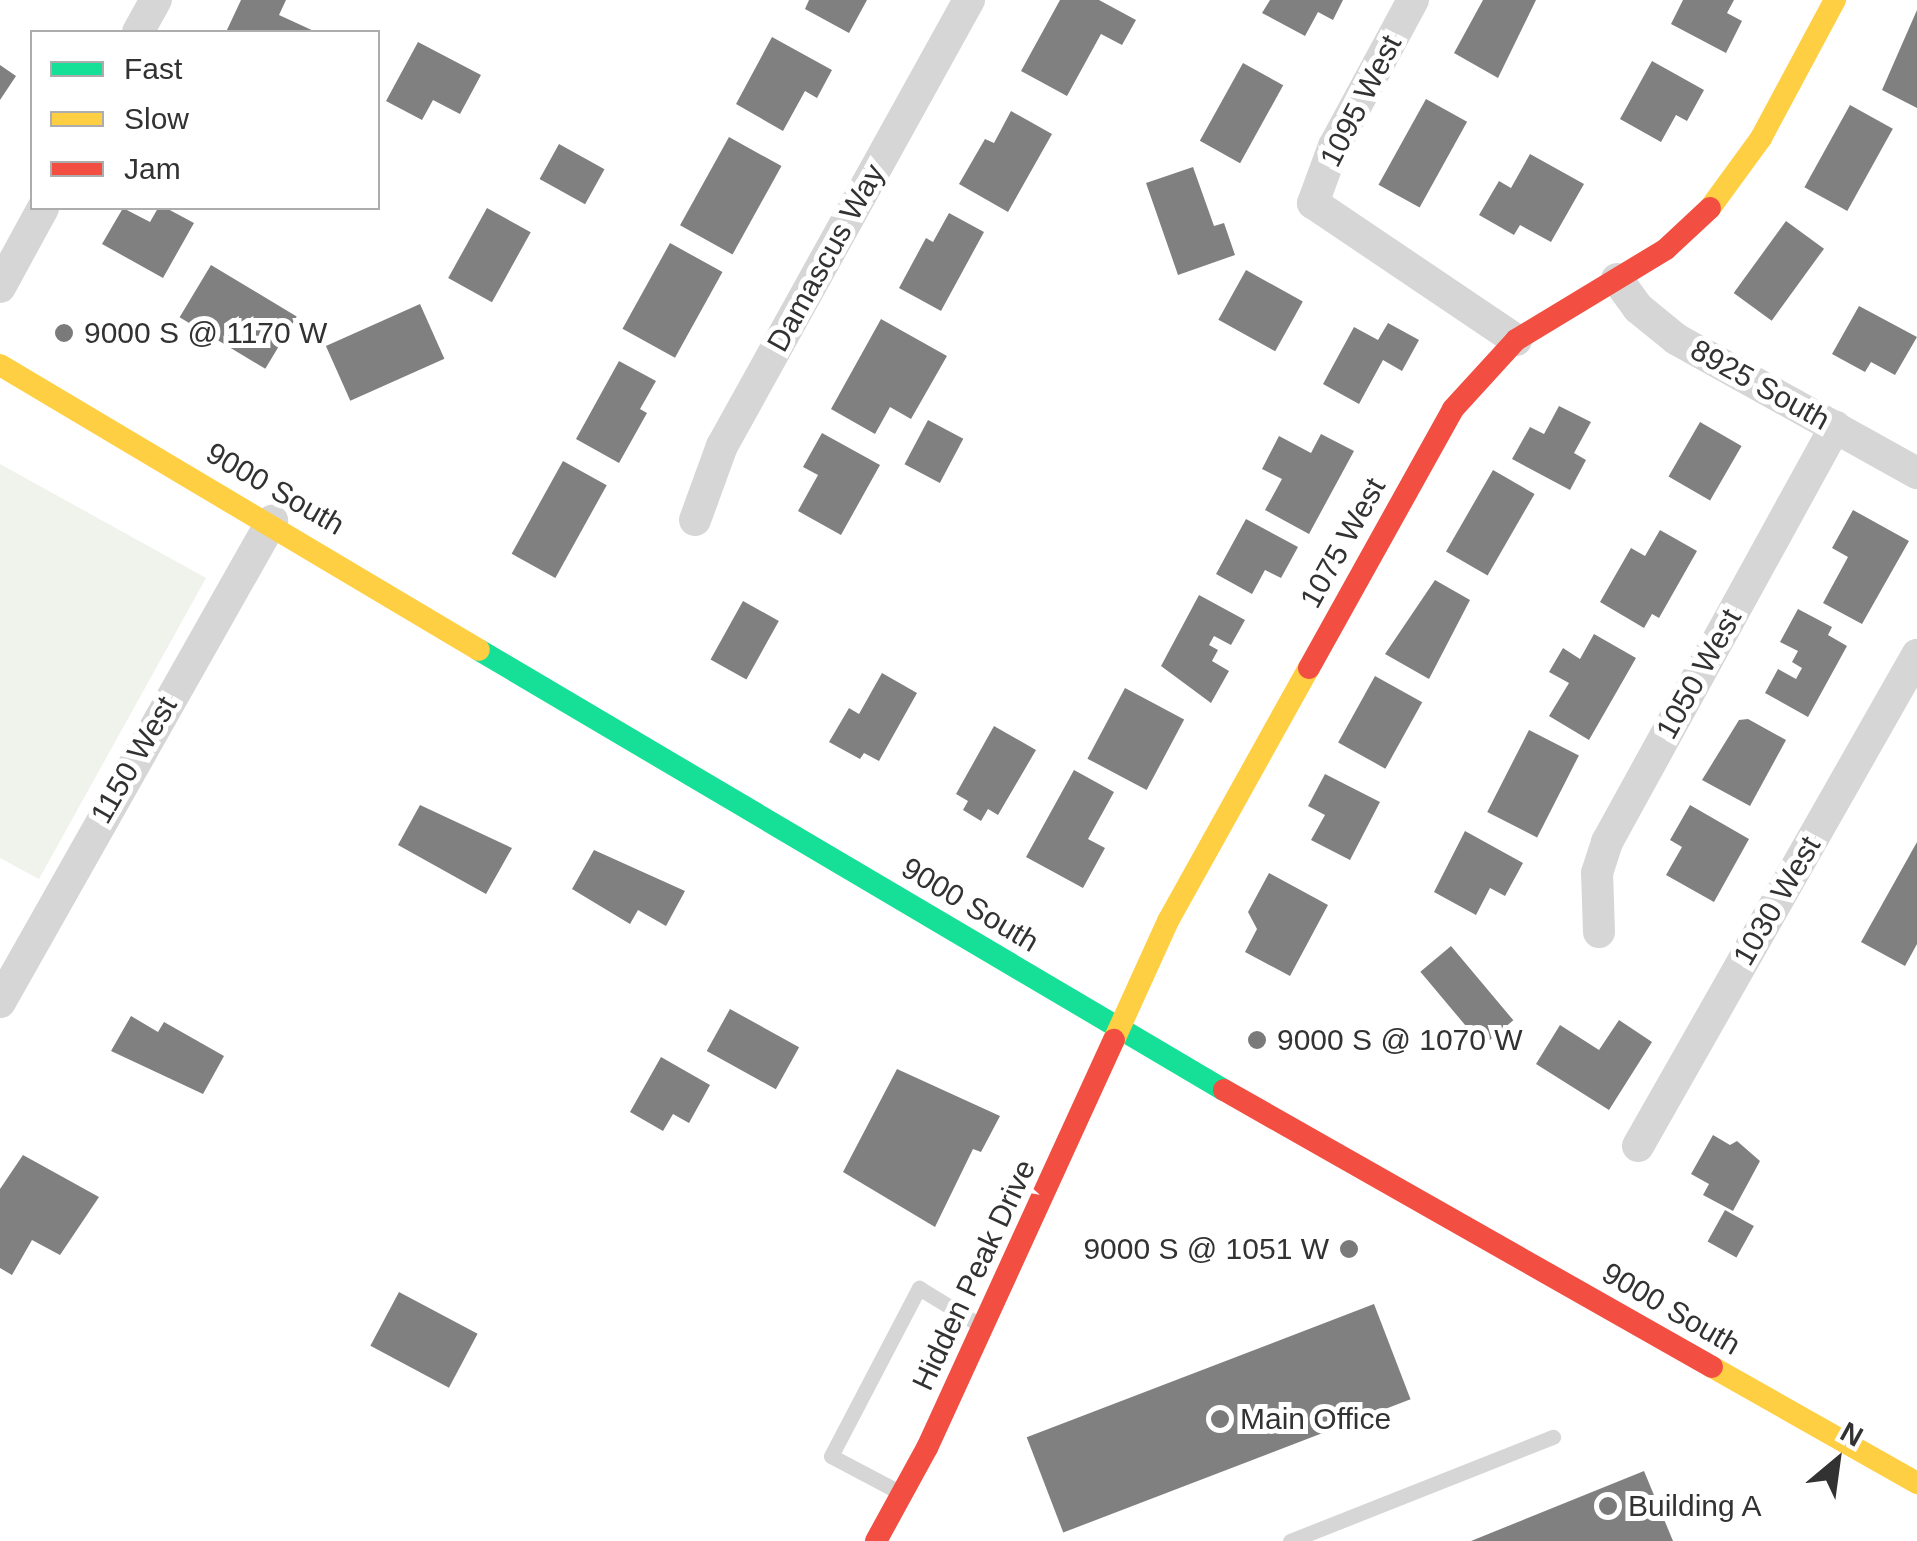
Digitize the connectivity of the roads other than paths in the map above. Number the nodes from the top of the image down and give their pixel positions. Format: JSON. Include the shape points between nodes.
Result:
{"nodes":[{"id":1,"x":156,"y":0,"type":"edge"},
{"id":2,"x":969,"y":0,"type":"edge"},
{"id":3,"x":1413,"y":0,"type":"edge"},
{"id":4,"x":1835,"y":0,"type":"edge"},
{"id":5,"x":139,"y":30,"type":"edge"},
{"id":6,"x":42,"y":210,"type":"edge"},
{"id":7,"x":1618,"y":279,"type":"junction"},
{"id":8,"x":0,"y":287,"type":"edge"},
{"id":9,"x":1516,"y":340,"type":"junction"},
{"id":10,"x":0,"y":364,"type":"edge"},
{"id":11,"x":1835,"y":427,"type":"junction"},
{"id":12,"x":1917,"y":473,"type":"edge"},
{"id":13,"x":695,"y":520,"type":"dead end"},
{"id":14,"x":272,"y":521,"type":"junction"},
{"id":15,"x":1917,"y":656,"type":"edge"},
{"id":16,"x":1598,"y":932,"type":"dead end"},
{"id":17,"x":0,"y":1002,"type":"edge"},
{"id":18,"x":1118,"y":1030,"type":"junction"},
{"id":19,"x":1638,"y":1146,"type":"dead end"},
{"id":20,"x":982,"y":1326,"type":"junction"},
{"id":21,"x":1553,"y":1437,"type":"dead end"},
{"id":22,"x":1917,"y":1483,"type":"edge"},
{"id":23,"x":902,"y":1494,"type":"junction"},
{"id":24,"x":876,"y":1541,"type":"edge"},
{"id":25,"x":1290,"y":1541,"type":"edge"}],
"edges":[{"from":1,"to":5,"type":"street"},
{"from":2,"to":13,"type":"street","name":"Damascus Way","via":[[722,446]]},
{"from":3,"to":9,"type":"street","name":"1095 West","via":[[1334,146],[1313,203]]},
{"from":4,"to":7,"type":"main road","name":"1075 West","via":[[1732,182],[1666,249]]},
{"from":6,"to":8,"type":"street"},
{"from":7,"to":9,"type":"main road","name":"1075 West"},
{"from":7,"to":11,"type":"street","name":"8925 South","via":[[1638,308],[1676,339]]},
{"from":9,"to":18,"type":"main road","name":"1075 West","via":[[1453,409],[1430,447],[1168,921]]},
{"from":10,"to":14,"type":"main road","name":"9000 South"},
{"from":11,"to":12,"type":"street","name":"8925 South"},
{"from":11,"to":16,"type":"street","name":"1050 West","via":[[1607,842],[1598,873]]},
{"from":14,"to":17,"type":"street","name":"1150 West"},
{"from":14,"to":18,"type":"main road","name":"9000 South"},
{"from":15,"to":19,"type":"street","name":"1030 West"},
{"from":18,"to":20,"type":"main road","name":"Hidden Peak Drive"},
{"from":18,"to":22,"type":"main road","name":"9000 South"},
{"from":20,"to":23,"type":"main road","name":"Hidden Peak Drive"},
{"from":20,"to":23,"type":"lane","via":[[919,1288],[831,1456]]},
{"from":21,"to":25,"type":"lane"},
{"from":23,"to":24,"type":"main road","name":"Hidden Peak Drive"}]}
